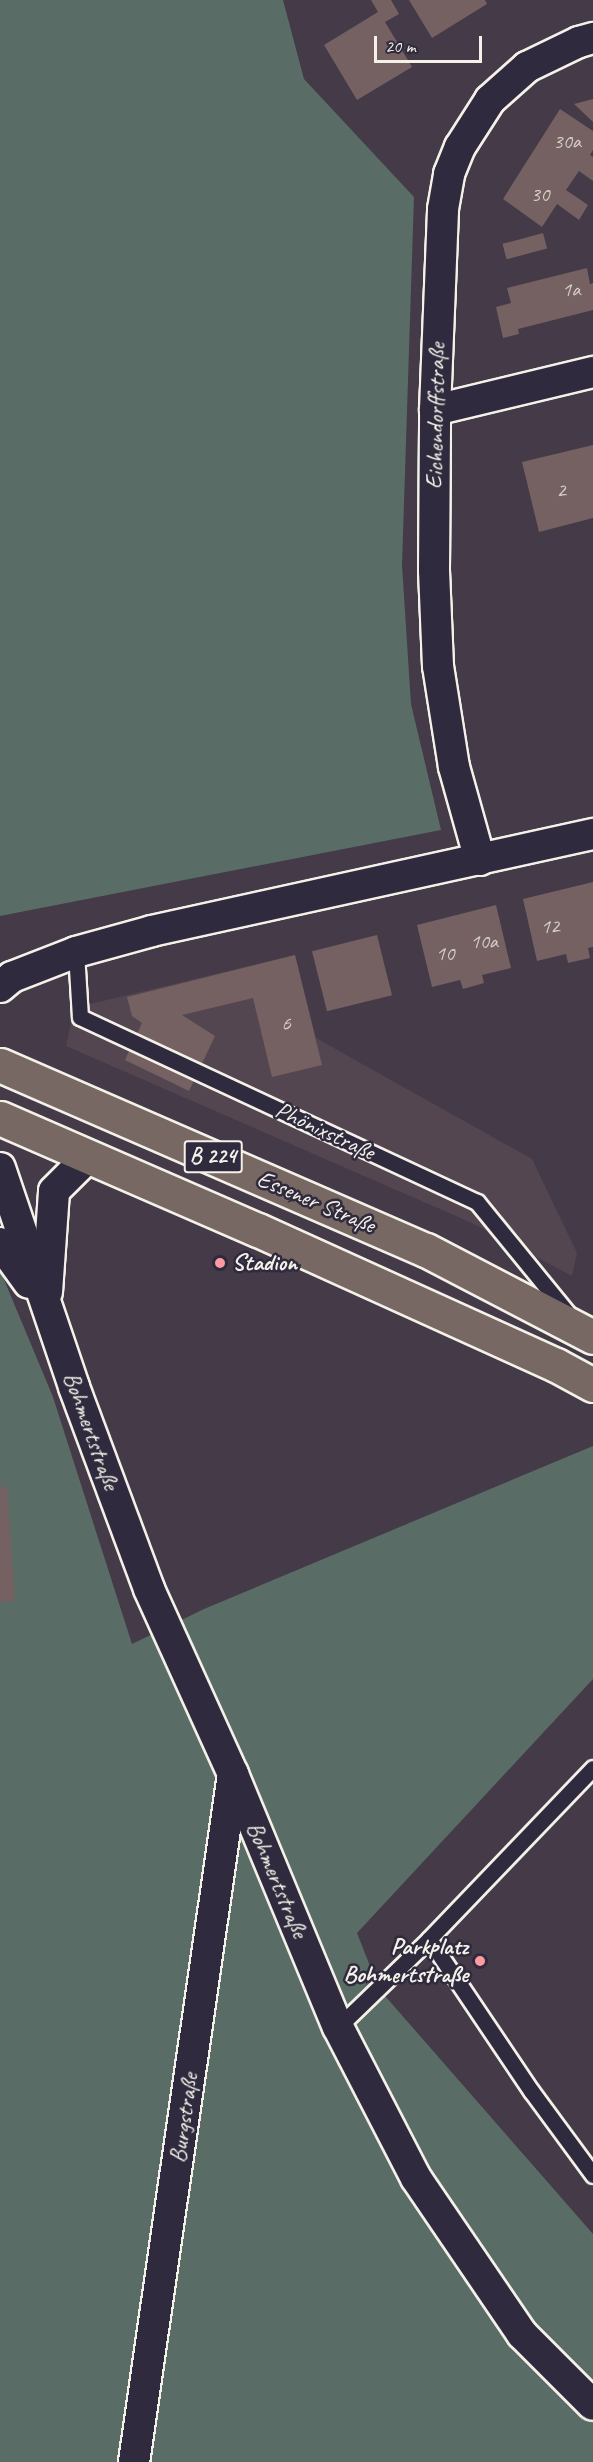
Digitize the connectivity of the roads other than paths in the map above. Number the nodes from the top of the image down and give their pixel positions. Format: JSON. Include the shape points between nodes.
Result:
{"nodes":[{"id":1,"x":593,"y":38,"type":"edge"},
{"id":2,"x":593,"y":372,"type":"edge"},
{"id":3,"x":435,"y":410,"type":"junction"},
{"id":4,"x":593,"y":834,"type":"edge"},
{"id":5,"x":480,"y":860,"type":"junction"},
{"id":6,"x":76,"y":952,"type":"junction"},
{"id":7,"x":0,"y":987,"type":"edge"},
{"id":8,"x":0,"y":1065,"type":"edge"},
{"id":9,"x":0,"y":1118,"type":"edge"},
{"id":10,"x":88,"y":1157,"type":"junction"},
{"id":11,"x":0,"y":1169,"type":"edge"},
{"id":12,"x":0,"y":1242,"type":"edge"},
{"id":13,"x":46,"y":1307,"type":"junction"},
{"id":14,"x":588,"y":1335,"type":"edge"},
{"id":15,"x":593,"y":1385,"type":"edge"},
{"id":16,"x":593,"y":1768,"type":"edge"},
{"id":17,"x":233,"y":1774,"type":"junction"},
{"id":18,"x":429,"y":1939,"type":"junction"},
{"id":19,"x":338,"y":2027,"type":"junction"},
{"id":20,"x":593,"y":2175,"type":"edge"},
{"id":21,"x":593,"y":2405,"type":"edge"},
{"id":22,"x":134,"y":2462,"type":"edge"}],
"edges":[{"from":1,"to":3,"type":"street","name":"Eichendorffstraße","via":[[527,67],[490,100],[460,147],[443,209]]},
{"from":2,"to":3,"type":"street"},
{"from":3,"to":5,"type":"street","name":"Eichendorffstraße","via":[[438,666],[454,767]]},
{"from":4,"to":5,"type":"street"},
{"from":5,"to":6,"type":"street","via":[[152,931]]},
{"from":6,"to":7,"type":"street","via":[[12,977]]},
{"from":6,"to":14,"type":"lane","name":"Phönixstraße","via":[[80,1017],[477,1202]]},
{"from":8,"to":14,"type":"main road","name":"Essener Straße","number":"B 224","via":[[426,1250]]},
{"from":9,"to":10,"type":"main road","name":"Essener Straße","number":"B 224"},
{"from":10,"to":13,"type":"street","name":"Bohmertstraße","via":[[54,1191]]},
{"from":10,"to":15,"type":"main road","name":"Essener Straße","number":"B 224"},
{"from":11,"to":13,"type":"street","name":"Bohmertstraße"},
{"from":12,"to":13,"type":"street","name":"Bohmertstraße"},
{"from":13,"to":17,"type":"street","name":"Bohmertstraße","via":[[149,1589]]},
{"from":16,"to":18,"type":"lane"},
{"from":17,"to":19,"type":"street","name":"Bohmertstraße"},
{"from":17,"to":22,"type":"street","name":"Burgstraße"},
{"from":18,"to":19,"type":"lane"},
{"from":18,"to":20,"type":"lane"},
{"from":19,"to":21,"type":"street","name":"Bohmertstraße","via":[[416,2178],[522,2334]]}]}
